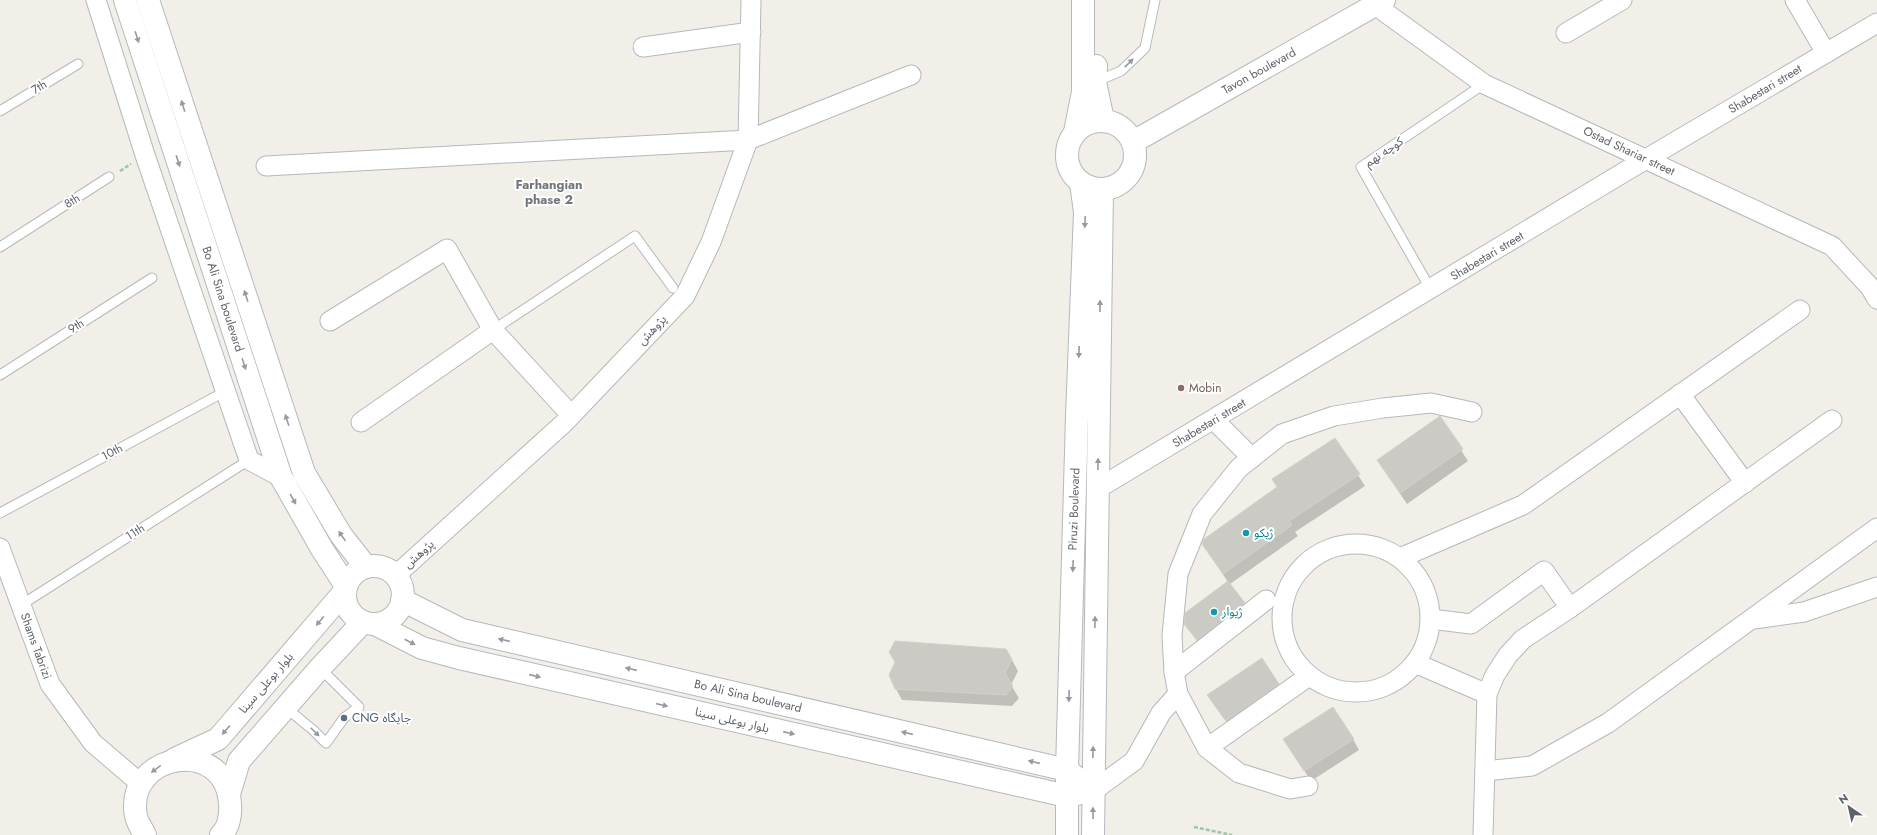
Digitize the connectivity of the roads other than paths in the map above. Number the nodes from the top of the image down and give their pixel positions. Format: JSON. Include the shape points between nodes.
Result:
{"nodes":[{"id":1,"x":96,"y":0,"type":"edge"},
{"id":2,"x":125,"y":0,"type":"edge"},
{"id":3,"x":148,"y":0,"type":"edge"},
{"id":4,"x":751,"y":0,"type":"edge"},
{"id":5,"x":1083,"y":0,"type":"edge"},
{"id":6,"x":1097,"y":0,"type":"edge"},
{"id":7,"x":1155,"y":0,"type":"edge"},
{"id":8,"x":1622,"y":0,"type":"edge"},
{"id":9,"x":1795,"y":0,"type":"edge"},
{"id":10,"x":1380,"y":3,"type":"edge"},
{"id":11,"x":1877,"y":23,"type":"edge"},
{"id":12,"x":751,"y":32,"type":"junction"},
{"id":13,"x":1566,"y":33,"type":"dead end"},
{"id":14,"x":643,"y":47,"type":"dead end"},
{"id":15,"x":1826,"y":53,"type":"junction"},
{"id":16,"x":78,"y":64,"type":"dead end"},
{"id":17,"x":911,"y":75,"type":"dead end"},
{"id":18,"x":1095,"y":82,"type":"junction"},
{"id":19,"x":1484,"y":84,"type":"junction"},
{"id":20,"x":0,"y":111,"type":"edge"},
{"id":21,"x":1103,"y":120,"type":"junction"},
{"id":22,"x":1075,"y":132,"type":"junction"},
{"id":23,"x":748,"y":140,"type":"junction"},
{"id":24,"x":1133,"y":142,"type":"junction"},
{"id":25,"x":1646,"y":159,"type":"junction"},
{"id":26,"x":266,"y":166,"type":"dead end"},
{"id":27,"x":109,"y":178,"type":"road end"},
{"id":28,"x":1081,"y":183,"type":"junction"},
{"id":29,"x":1102,"y":190,"type":"junction"},
{"id":30,"x":0,"y":247,"type":"edge"},
{"id":31,"x":152,"y":278,"type":"dead end"},
{"id":32,"x":673,"y":288,"type":"dead end"},
{"id":33,"x":1431,"y":290,"type":"junction"},
{"id":34,"x":1877,"y":299,"type":"edge"},
{"id":35,"x":1800,"y":310,"type":"dead end"},
{"id":36,"x":330,"y":321,"type":"dead end"},
{"id":37,"x":493,"y":330,"type":"junction"},
{"id":38,"x":0,"y":374,"type":"edge"},
{"id":39,"x":224,"y":392,"type":"junction"},
{"id":40,"x":1680,"y":394,"type":"junction"},
{"id":41,"x":1472,"y":412,"type":"dead end"},
{"id":42,"x":571,"y":415,"type":"junction"},
{"id":43,"x":1214,"y":420,"type":"junction"},
{"id":44,"x":1832,"y":420,"type":"dead end"},
{"id":45,"x":361,"y":422,"type":"dead end"},
{"id":46,"x":1252,"y":458,"type":"junction"},
{"id":47,"x":249,"y":460,"type":"junction"},
{"id":48,"x":280,"y":477,"type":"junction"},
{"id":49,"x":1745,"y":483,"type":"junction"},
{"id":50,"x":1097,"y":489,"type":"junction"},
{"id":51,"x":0,"y":513,"type":"edge"},
{"id":52,"x":1877,"y":528,"type":"edge"},
{"id":53,"x":0,"y":548,"type":"edge"},
{"id":54,"x":1400,"y":558,"type":"junction"},
{"id":55,"x":366,"y":567,"type":"junction"},
{"id":56,"x":395,"y":576,"type":"junction"},
{"id":57,"x":1877,"y":587,"type":"edge"},
{"id":58,"x":346,"y":588,"type":"junction"},
{"id":59,"x":402,"y":600,"type":"junction"},
{"id":60,"x":1266,"y":600,"type":"dead end"},
{"id":61,"x":21,"y":605,"type":"junction"},
{"id":62,"x":1570,"y":608,"type":"junction"},
{"id":63,"x":1431,"y":619,"type":"junction"},
{"id":64,"x":1751,"y":620,"type":"junction"},
{"id":65,"x":369,"y":623,"type":"junction"},
{"id":66,"x":1415,"y":663,"type":"junction"},
{"id":67,"x":320,"y":668,"type":"junction"},
{"id":68,"x":1174,"y":672,"type":"junction"},
{"id":69,"x":1309,"y":676,"type":"junction"},
{"id":70,"x":1178,"y":694,"type":"junction"},
{"id":71,"x":1487,"y":694,"type":"junction"},
{"id":72,"x":285,"y":707,"type":"junction"},
{"id":73,"x":1207,"y":748,"type":"junction"},
{"id":74,"x":175,"y":759,"type":"junction"},
{"id":75,"x":1067,"y":770,"type":"junction"},
{"id":76,"x":1485,"y":771,"type":"junction"},
{"id":77,"x":141,"y":784,"type":"junction"},
{"id":78,"x":1308,"y":786,"type":"dead end"},
{"id":79,"x":1093,"y":791,"type":"junction"},
{"id":80,"x":229,"y":794,"type":"junction"},
{"id":81,"x":1067,"y":796,"type":"junction"},
{"id":82,"x":136,"y":829,"type":"edge"},
{"id":83,"x":221,"y":835,"type":"edge"},
{"id":84,"x":1067,"y":835,"type":"edge"},
{"id":85,"x":1093,"y":835,"type":"edge"},
{"id":86,"x":1483,"y":835,"type":"edge"}],
"edges":[{"from":1,"to":39,"type":"street"},
{"from":2,"to":48,"type":"street","name":"Bo Ali Sina boulevard","one_way":true},
{"from":55,"to":3,"type":"street","name":"Bo Ali Sina boulevard","one_way":true,"via":[[341,535],[304,473]]},
{"from":4,"to":12,"type":"street","name":"پژوهش"},
{"from":5,"to":22,"type":"street","via":[[1083,92]]},
{"from":6,"to":18,"type":"street"},
{"from":18,"to":7,"type":"lane","one_way":true,"via":[[1121,71],[1145,48]]},
{"from":8,"to":13,"type":"street"},
{"from":9,"to":15,"type":"street"},
{"from":10,"to":19,"type":"street","name":"Ostad Shariar street"},
{"from":10,"to":24,"type":"street","name":"Tavon boulevard"},
{"from":11,"to":15,"type":"street","name":"Shabestari street"},
{"from":12,"to":14,"type":"street"},
{"from":12,"to":23,"type":"street","name":"پژوهش"},
{"from":15,"to":25,"type":"street","name":"Shabestari street"},
{"from":16,"to":20,"type":"lane","name":"7th"},
{"from":17,"to":23,"type":"street"},
{"from":18,"to":21,"type":"street"},
{"from":19,"to":25,"type":"street","name":"Ostad Shariar street"},
{"from":19,"to":33,"type":"lane","name":"کوچه نهم","via":[[1361,167]]},
{"from":21,"to":22,"type":"street","via":[[1083,125]]},
{"from":21,"to":24,"type":"street","via":[[1116,124],[1126,131]]},
{"from":22,"to":28,"type":"street","via":[[1069,142],[1067,160],[1073,176]]},
{"from":23,"to":26,"type":"street"},
{"from":23,"to":42,"type":"street","name":"پژوهش","via":[[712,242],[685,296]]},
{"from":24,"to":29,"type":"street","via":[[1136,155],[1133,168],[1126,179]]},
{"from":25,"to":33,"type":"street","name":"Shabestari street"},
{"from":25,"to":34,"type":"street","name":"Ostad Shariar street","via":[[1832,246],[1870,287]]},
{"from":27,"to":30,"type":"lane","name":"8th"},
{"from":28,"to":29,"type":"street"},
{"from":28,"to":75,"type":"street","name":"Piruzi Boulevard","one_way":true,"via":[[1085,212]]},
{"from":50,"to":29,"type":"street","name":"Piruzi Boulevard","one_way":true},
{"from":31,"to":38,"type":"lane","name":"9th"},
{"from":32,"to":37,"type":"lane","via":[[635,236]]},
{"from":33,"to":43,"type":"street","name":"Shabestari street"},
{"from":35,"to":40,"type":"street"},
{"from":36,"to":37,"type":"street","via":[[447,249]]},
{"from":37,"to":42,"type":"street"},
{"from":37,"to":45,"type":"street"},
{"from":39,"to":47,"type":"street"},
{"from":39,"to":51,"type":"lane","name":"10th"},
{"from":40,"to":49,"type":"street"},
{"from":40,"to":54,"type":"street","via":[[1523,505]]},
{"from":41,"to":46,"type":"street","via":[[1431,403],[1334,416],[1282,434]]},
{"from":42,"to":56,"type":"street","name":"پژوهش"},
{"from":43,"to":46,"type":"street"},
{"from":43,"to":50,"type":"street","name":"Shabestari street"},
{"from":44,"to":49,"type":"street"},
{"from":46,"to":68,"type":"street","via":[[1239,468],[1202,514],[1178,574],[1172,636]]},
{"from":47,"to":48,"type":"street"},
{"from":47,"to":61,"type":"lane","name":"11th"},
{"from":48,"to":58,"type":"street","name":"Bo Ali Sina boulevard","one_way":true},
{"from":49,"to":62,"type":"street"},
{"from":79,"to":50,"type":"street","name":"Piruzi Boulevard","one_way":true},
{"from":52,"to":64,"type":"street"},
{"from":53,"to":61,"type":"street","name":"Shams Tabrizi"},
{"from":54,"to":63,"type":"street","via":[[1417,574],[1427,596]]},
{"from":54,"to":69,"type":"street","via":[[1377,546],[1352,543],[1327,549],[1305,563],[1290,584],[1282,608],[1283,634],[1292,657]]},
{"from":55,"to":56,"type":"street","via":[[386,569]]},
{"from":55,"to":58,"type":"street","via":[[351,577]]},
{"from":56,"to":59,"type":"street","via":[[402,587]]},
{"from":57,"to":64,"type":"street","via":[[1804,612]]},
{"from":58,"to":65,"type":"street","via":[[346,604],[352,615]]},
{"from":58,"to":74,"type":"street","name":"بلوار بوعلی سینا","one_way":true,"via":[[218,739]]},
{"from":59,"to":65,"type":"street","via":[[398,612],[388,621]]},
{"from":75,"to":59,"type":"street","name":"Bo Ali Sina boulevard","one_way":true,"via":[[462,630]]},
{"from":60,"to":68,"type":"street"},
{"from":61,"to":77,"type":"street","name":"Shams Tabrizi","via":[[50,684],[93,743]]},
{"from":62,"to":63,"type":"street","via":[[1544,571],[1471,624]]},
{"from":62,"to":71,"type":"street","via":[[1523,639],[1508,655]]},
{"from":63,"to":66,"type":"street","via":[[1426,642]]},
{"from":64,"to":76,"type":"street","via":[[1608,723],[1532,766]]},
{"from":65,"to":67,"type":"street"},
{"from":65,"to":81,"type":"street","name":"بلوار بوعلی سینا","one_way":true,"via":[[422,648],[459,658]]},
{"from":66,"to":69,"type":"street","via":[[1398,679],[1377,689],[1353,692],[1330,688]]},
{"from":66,"to":71,"type":"street"},
{"from":67,"to":72,"type":"street"},
{"from":72,"to":67,"type":"lane","one_way":true,"via":[[326,743],[344,718],[359,707]]},
{"from":68,"to":70,"type":"street"},
{"from":69,"to":73,"type":"street"},
{"from":70,"to":73,"type":"street"},
{"from":70,"to":79,"type":"street","via":[[1161,713],[1134,761]]},
{"from":71,"to":76,"type":"street"},
{"from":72,"to":80,"type":"street","via":[[239,761]]},
{"from":73,"to":78,"type":"street","via":[[1239,773],[1290,789]]},
{"from":74,"to":77,"type":"street","name":"بلوار بوعلی سینا","one_way":true,"via":[[156,768]]},
{"from":74,"to":80,"type":"street","via":[[193,760],[209,766],[222,778]]},
{"from":75,"to":79,"type":"street","name":"Bo Ali Sina boulevard"},
{"from":75,"to":81,"type":"street","name":"Piruzi Boulevard"},
{"from":76,"to":86,"type":"street"},
{"from":77,"to":82,"type":"street","via":[[136,799]]},
{"from":79,"to":81,"type":"street","name":"بلوار بوعلی سینا"},
{"from":85,"to":79,"type":"street","name":"Piruzi Boulevard","one_way":true},
{"from":80,"to":83,"type":"street","via":[[231,814]]},
{"from":81,"to":84,"type":"street","name":"Piruzi Boulevard"}]}
